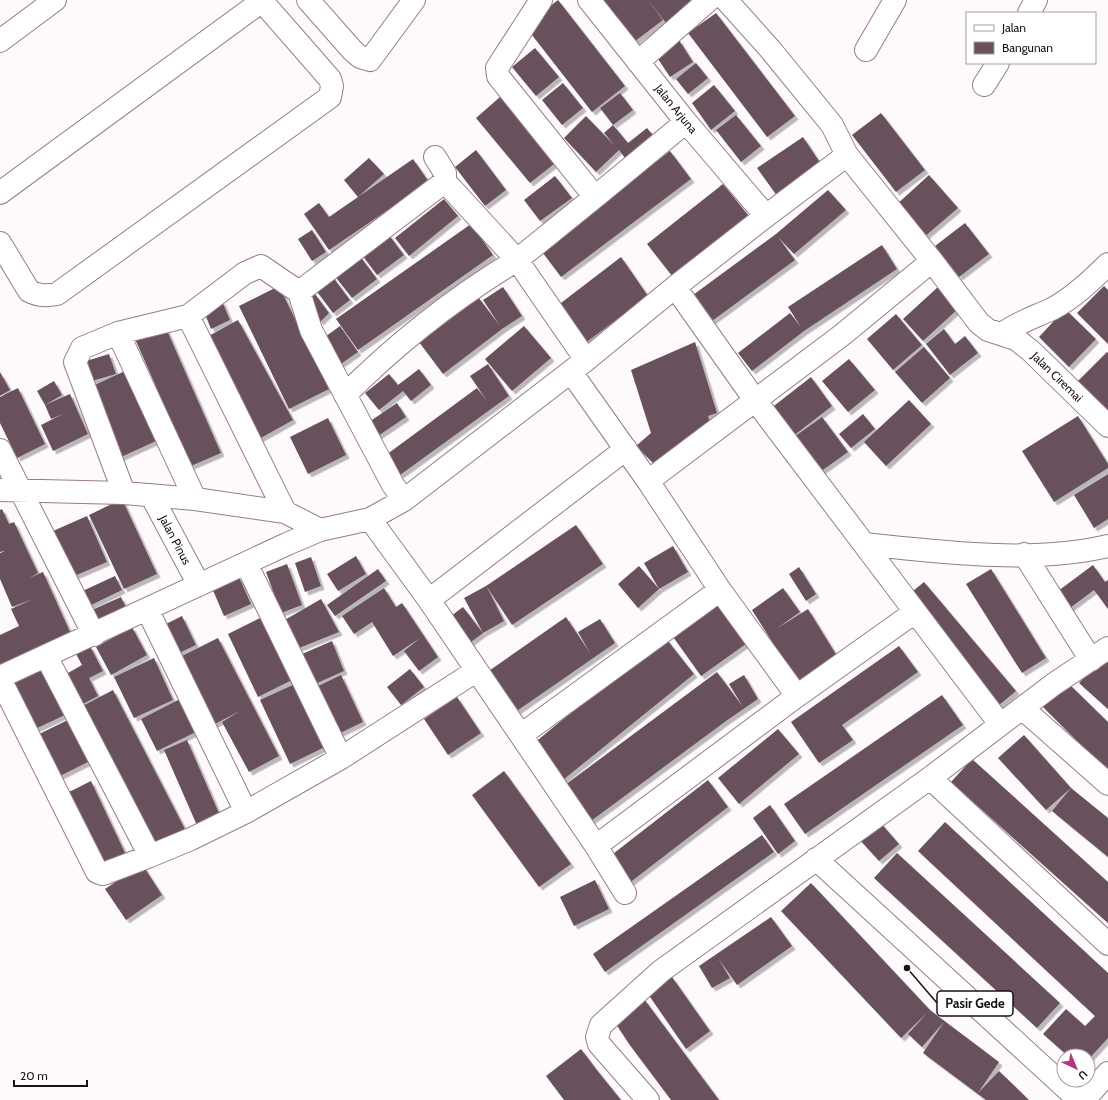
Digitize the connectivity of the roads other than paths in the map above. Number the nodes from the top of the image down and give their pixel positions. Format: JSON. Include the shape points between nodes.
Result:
{"nodes":[{"id":1,"x":55,"y":0,"type":"edge"},
{"id":2,"x":308,"y":0,"type":"edge"},
{"id":3,"x":414,"y":0,"type":"edge"},
{"id":4,"x":541,"y":0,"type":"edge"},
{"id":5,"x":589,"y":0,"type":"edge"},
{"id":6,"x":709,"y":0,"type":"edge"},
{"id":7,"x":726,"y":0,"type":"edge"},
{"id":8,"x":895,"y":0,"type":"edge"},
{"id":9,"x":1036,"y":0,"type":"edge"},
{"id":10,"x":261,"y":1,"type":"edge"},
{"id":11,"x":1030,"y":12,"type":"edge"},
{"id":12,"x":0,"y":41,"type":"edge"},
{"id":13,"x":866,"y":50,"type":"dead end"},
{"id":14,"x":638,"y":62,"type":"junction"},
{"id":15,"x":997,"y":64,"type":"edge"},
{"id":16,"x":984,"y":85,"type":"dead end"},
{"id":17,"x":686,"y":122,"type":"junction"},
{"id":18,"x":848,"y":155,"type":"junction"},
{"id":19,"x":435,"y":157,"type":"dead end"},
{"id":20,"x":445,"y":184,"type":"junction"},
{"id":21,"x":0,"y":193,"type":"edge"},
{"id":22,"x":595,"y":197,"type":"junction"},
{"id":23,"x":766,"y":216,"type":"junction"},
{"id":24,"x":0,"y":243,"type":"edge"},
{"id":25,"x":516,"y":260,"type":"junction"},
{"id":26,"x":932,"y":261,"type":"junction"},
{"id":27,"x":1105,"y":273,"type":"edge"},
{"id":28,"x":675,"y":287,"type":"junction"},
{"id":29,"x":299,"y":292,"type":"junction"},
{"id":30,"x":188,"y":316,"type":"junction"},
{"id":31,"x":118,"y":333,"type":"junction"},
{"id":32,"x":1002,"y":334,"type":"junction"},
{"id":33,"x":579,"y":366,"type":"junction"},
{"id":34,"x":345,"y":395,"type":"junction"},
{"id":35,"x":755,"y":400,"type":"junction"},
{"id":36,"x":1108,"y":426,"type":"edge"},
{"id":37,"x":626,"y":449,"type":"junction"},
{"id":38,"x":0,"y":450,"type":"edge"},
{"id":39,"x":648,"y":481,"type":"junction"},
{"id":40,"x":0,"y":490,"type":"edge"},
{"id":41,"x":23,"y":492,"type":"junction"},
{"id":42,"x":124,"y":493,"type":"junction"},
{"id":43,"x":151,"y":495,"type":"junction"},
{"id":44,"x":195,"y":499,"type":"junction"},
{"id":45,"x":404,"y":500,"type":"junction"},
{"id":46,"x":285,"y":512,"type":"junction"},
{"id":47,"x":370,"y":519,"type":"junction"},
{"id":48,"x":320,"y":530,"type":"junction"},
{"id":49,"x":864,"y":544,"type":"junction"},
{"id":50,"x":1108,"y":546,"type":"edge"},
{"id":51,"x":1024,"y":554,"type":"junction"},
{"id":52,"x":246,"y":563,"type":"junction"},
{"id":53,"x":199,"y":585,"type":"junction"},
{"id":54,"x":720,"y":590,"type":"junction"},
{"id":55,"x":429,"y":600,"type":"junction"},
{"id":56,"x":147,"y":609,"type":"junction"},
{"id":57,"x":915,"y":612,"type":"junction"},
{"id":58,"x":94,"y":635,"type":"junction"},
{"id":59,"x":1100,"y":654,"type":"edge"},
{"id":60,"x":46,"y":656,"type":"junction"},
{"id":61,"x":476,"y":671,"type":"junction"},
{"id":62,"x":0,"y":678,"type":"edge"},
{"id":63,"x":797,"y":696,"type":"junction"},
{"id":64,"x":1022,"y":708,"type":"junction"},
{"id":65,"x":1000,"y":724,"type":"junction"},
{"id":66,"x":521,"y":735,"type":"junction"},
{"id":67,"x":341,"y":758,"type":"junction"},
{"id":68,"x":930,"y":778,"type":"junction"},
{"id":69,"x":1108,"y":784,"type":"edge"},
{"id":70,"x":246,"y":812,"type":"junction"},
{"id":71,"x":596,"y":846,"type":"junction"},
{"id":72,"x":150,"y":856,"type":"junction"},
{"id":73,"x":816,"y":859,"type":"junction"},
{"id":74,"x":625,"y":893,"type":"dead end"},
{"id":75,"x":1108,"y":944,"type":"edge"},
{"id":76,"x":1108,"y":1073,"type":"edge"},
{"id":77,"x":648,"y":1100,"type":"edge"},
{"id":78,"x":1080,"y":1100,"type":"edge"},
{"id":79,"x":1084,"y":1100,"type":"edge"}],
"edges":[{"from":1,"to":12,"type":"street"},
{"from":2,"to":3,"type":"street","via":[[360,58],[370,60]]},
{"from":4,"to":22,"type":"street","via":[[497,68],[498,76]]},
{"from":5,"to":14,"type":"street","name":"Jalan Arjuna"},
{"from":6,"to":14,"type":"street"},
{"from":7,"to":18,"type":"street","name":"Jalan Ciremai","via":[[832,125]]},
{"from":8,"to":13,"type":"street"},
{"from":9,"to":11,"type":"street"},
{"from":10,"to":21,"type":"street"},
{"from":10,"to":24,"type":"street","via":[[330,79],[330,97],[57,294],[37,295],[29,291]]},
{"from":14,"to":17,"type":"street","name":"Jalan Arjuna"},
{"from":15,"to":16,"type":"street"},
{"from":17,"to":22,"type":"street"},
{"from":17,"to":23,"type":"street","name":"Jalan Arjuna"},
{"from":18,"to":23,"type":"street"},
{"from":18,"to":26,"type":"street","name":"Jalan Ciremai"},
{"from":19,"to":20,"type":"street","via":[[445,172]]},
{"from":20,"to":25,"type":"street"},
{"from":20,"to":29,"type":"street","via":[[440,183]]},
{"from":22,"to":25,"type":"street"},
{"from":23,"to":28,"type":"street"},
{"from":25,"to":33,"type":"street"},
{"from":25,"to":34,"type":"street","via":[[480,282],[428,322],[368,371]]},
{"from":26,"to":32,"type":"street","name":"Jalan Ciremai","via":[[979,322],[988,330]]},
{"from":26,"to":35,"type":"street","via":[[842,335]]},
{"from":27,"to":32,"type":"street","via":[[1070,298],[1015,324]]},
{"from":28,"to":33,"type":"street"},
{"from":28,"to":35,"type":"street"},
{"from":29,"to":30,"type":"street","via":[[258,266],[245,272]]},
{"from":29,"to":34,"type":"street","via":[[311,330]]},
{"from":30,"to":31,"type":"street"},
{"from":30,"to":46,"type":"street"},
{"from":31,"to":42,"type":"street","via":[[82,348],[75,362]]},
{"from":31,"to":44,"type":"street"},
{"from":32,"to":36,"type":"street","name":"Jalan Ciremai","via":[[1016,339],[1031,351]]},
{"from":33,"to":37,"type":"street"},
{"from":33,"to":45,"type":"street"},
{"from":34,"to":45,"type":"street"},
{"from":35,"to":39,"type":"street"},
{"from":35,"to":49,"type":"street"},
{"from":37,"to":39,"type":"street"},
{"from":37,"to":55,"type":"street"},
{"from":38,"to":41,"type":"street"},
{"from":39,"to":54,"type":"street"},
{"from":40,"to":41,"type":"street"},
{"from":41,"to":42,"type":"street"},
{"from":41,"to":58,"type":"street"},
{"from":42,"to":43,"type":"street"},
{"from":43,"to":44,"type":"street"},
{"from":43,"to":53,"type":"street","name":"Jalan Pinus"},
{"from":44,"to":46,"type":"street"},
{"from":45,"to":47,"type":"street"},
{"from":46,"to":48,"type":"street"},
{"from":47,"to":48,"type":"street"},
{"from":47,"to":55,"type":"street"},
{"from":48,"to":52,"type":"street"},
{"from":49,"to":51,"type":"street","via":[[946,553]]},
{"from":49,"to":57,"type":"street"},
{"from":50,"to":51,"type":"street","via":[[1064,553]]},
{"from":51,"to":59,"type":"street"},
{"from":52,"to":53,"type":"street"},
{"from":52,"to":67,"type":"street"},
{"from":53,"to":56,"type":"street"},
{"from":54,"to":63,"type":"street"},
{"from":54,"to":66,"type":"street"},
{"from":55,"to":61,"type":"street"},
{"from":56,"to":58,"type":"street"},
{"from":56,"to":70,"type":"street"},
{"from":57,"to":63,"type":"street"},
{"from":57,"to":65,"type":"street"},
{"from":58,"to":60,"type":"street"},
{"from":59,"to":64,"type":"street"},
{"from":60,"to":62,"type":"street"},
{"from":60,"to":72,"type":"street"},
{"from":61,"to":66,"type":"street"},
{"from":61,"to":67,"type":"street"},
{"from":62,"to":72,"type":"street","via":[[97,872],[103,874]]},
{"from":63,"to":71,"type":"street"},
{"from":64,"to":65,"type":"street"},
{"from":64,"to":69,"type":"street"},
{"from":65,"to":68,"type":"street"},
{"from":66,"to":71,"type":"street"},
{"from":67,"to":70,"type":"street"},
{"from":68,"to":73,"type":"street"},
{"from":68,"to":75,"type":"street"},
{"from":70,"to":72,"type":"street","via":[[191,840]]},
{"from":71,"to":74,"type":"street"},
{"from":73,"to":77,"type":"street","via":[[661,971],[601,1025],[597,1037],[600,1044]]},
{"from":73,"to":78,"type":"street"},
{"from":76,"to":79,"type":"street"}]}
